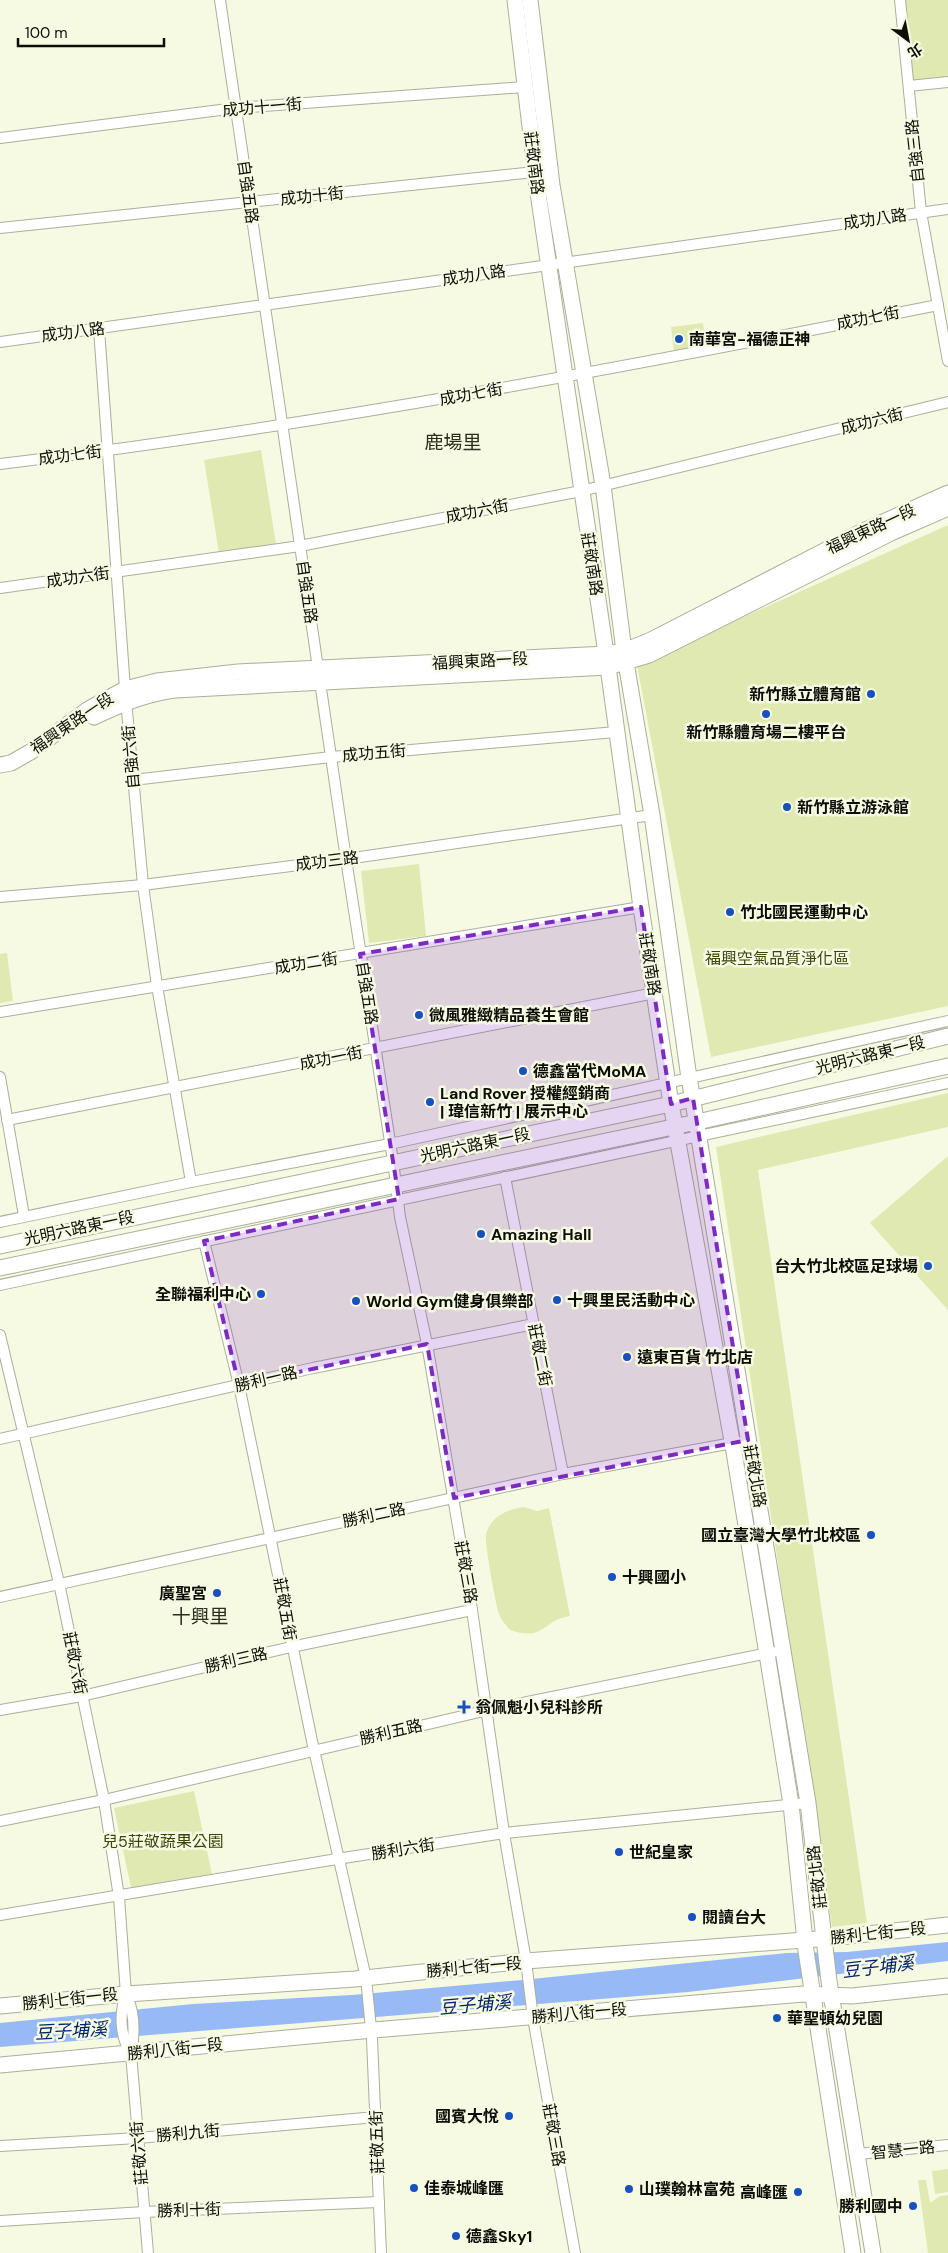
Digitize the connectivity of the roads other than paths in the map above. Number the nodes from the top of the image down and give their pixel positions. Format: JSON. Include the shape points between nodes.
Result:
{"nodes":[{"id":1,"x":220,"y":0,"type":"edge"},
{"id":2,"x":515,"y":0,"type":"edge"},
{"id":3,"x":530,"y":0,"type":"edge"},
{"id":4,"x":900,"y":0,"type":"edge"},
{"id":5,"x":948,"y":82,"type":"edge"},
{"id":6,"x":909,"y":86,"type":"junction"},
{"id":7,"x":524,"y":88,"type":"junction"},
{"id":8,"x":236,"y":108,"type":"junction"},
{"id":9,"x":0,"y":138,"type":"edge"},
{"id":10,"x":535,"y":172,"type":"junction"},
{"id":11,"x":250,"y":203,"type":"junction"},
{"id":12,"x":948,"y":209,"type":"edge"},
{"id":13,"x":922,"y":212,"type":"junction"},
{"id":14,"x":0,"y":228,"type":"edge"},
{"id":15,"x":564,"y":263,"type":"junction"},
{"id":16,"x":548,"y":265,"type":"junction"},
{"id":17,"x":264,"y":304,"type":"junction"},
{"id":18,"x":938,"y":304,"type":"junction"},
{"id":19,"x":99,"y":329,"type":"junction"},
{"id":20,"x":0,"y":342,"type":"edge"},
{"id":21,"x":948,"y":361,"type":"edge"},
{"id":22,"x":583,"y":375,"type":"junction"},
{"id":23,"x":564,"y":378,"type":"junction"},
{"id":24,"x":948,"y":402,"type":"edge"},
{"id":25,"x":282,"y":425,"type":"junction"},
{"id":26,"x":108,"y":451,"type":"junction"},
{"id":27,"x":0,"y":464,"type":"edge"},
{"id":28,"x":603,"y":485,"type":"junction"},
{"id":29,"x":581,"y":491,"type":"junction"},
{"id":30,"x":948,"y":493,"type":"edge"},
{"id":31,"x":948,"y":508,"type":"edge"},
{"id":32,"x":300,"y":546,"type":"junction"},
{"id":33,"x":118,"y":572,"type":"junction"},
{"id":34,"x":0,"y":588,"type":"edge"},
{"id":35,"x":625,"y":657,"type":"junction"},
{"id":36,"x":607,"y":661,"type":"junction"},
{"id":37,"x":319,"y":675,"type":"junction"},
{"id":38,"x":125,"y":695,"type":"junction"},
{"id":39,"x":616,"y":732,"type":"junction"},
{"id":40,"x":331,"y":757,"type":"junction"},
{"id":41,"x":0,"y":765,"type":"edge"},
{"id":42,"x":0,"y":775,"type":"edge"},
{"id":43,"x":133,"y":780,"type":"junction"},
{"id":44,"x":652,"y":815,"type":"junction"},
{"id":45,"x":628,"y":820,"type":"junction"},
{"id":46,"x":346,"y":859,"type":"junction"},
{"id":47,"x":143,"y":885,"type":"junction"},
{"id":48,"x":0,"y":897,"type":"edge"},
{"id":49,"x":641,"y":907,"type":"junction"},
{"id":50,"x":360,"y":954,"type":"junction"},
{"id":51,"x":157,"y":986,"type":"junction"},
{"id":52,"x":655,"y":993,"type":"junction"},
{"id":53,"x":0,"y":1012,"type":"edge"},
{"id":54,"x":948,"y":1021,"type":"edge"},
{"id":55,"x":948,"y":1036,"type":"edge"},
{"id":56,"x":376,"y":1049,"type":"junction"},
{"id":57,"x":948,"y":1066,"type":"edge"},
{"id":58,"x":0,"y":1077,"type":"edge"},
{"id":59,"x":690,"y":1079,"type":"junction"},
{"id":60,"x":948,"y":1083,"type":"edge"},
{"id":61,"x":668,"y":1084,"type":"junction"},
{"id":62,"x":176,"y":1088,"type":"junction"},
{"id":63,"x":693,"y":1098,"type":"junction"},
{"id":64,"x":671,"y":1104,"type":"junction"},
{"id":65,"x":7,"y":1120,"type":"junction"},
{"id":66,"x":698,"y":1129,"type":"junction"},
{"id":67,"x":676,"y":1134,"type":"junction"},
{"id":68,"x":390,"y":1144,"type":"junction"},
{"id":69,"x":394,"y":1161,"type":"junction"},
{"id":70,"x":505,"y":1177,"type":"junction"},
{"id":71,"x":191,"y":1182,"type":"junction"},
{"id":72,"x":398,"y":1192,"type":"junction"},
{"id":73,"x":24,"y":1216,"type":"junction"},
{"id":74,"x":0,"y":1222,"type":"edge"},
{"id":75,"x":204,"y":1241,"type":"junction"},
{"id":76,"x":0,"y":1246,"type":"edge"},
{"id":77,"x":0,"y":1268,"type":"edge"},
{"id":78,"x":0,"y":1285,"type":"edge"},
{"id":79,"x":534,"y":1324,"type":"junction"},
{"id":80,"x":0,"y":1335,"type":"edge"},
{"id":81,"x":427,"y":1344,"type":"junction"},
{"id":82,"x":238,"y":1385,"type":"junction"},
{"id":83,"x":25,"y":1434,"type":"junction"},
{"id":84,"x":0,"y":1439,"type":"edge"},
{"id":85,"x":748,"y":1440,"type":"junction"},
{"id":86,"x":731,"y":1443,"type":"junction"},
{"id":87,"x":563,"y":1474,"type":"junction"},
{"id":88,"x":454,"y":1498,"type":"junction"},
{"id":89,"x":271,"y":1538,"type":"junction"},
{"id":90,"x":59,"y":1583,"type":"junction"},
{"id":91,"x":0,"y":1597,"type":"edge"},
{"id":92,"x":472,"y":1610,"type":"junction"},
{"id":93,"x":291,"y":1647,"type":"junction"},
{"id":94,"x":784,"y":1650,"type":"junction"},
{"id":95,"x":767,"y":1654,"type":"junction"},
{"id":96,"x":82,"y":1696,"type":"junction"},
{"id":97,"x":0,"y":1710,"type":"edge"},
{"id":98,"x":488,"y":1710,"type":"junction"},
{"id":99,"x":314,"y":1750,"type":"junction"},
{"id":100,"x":104,"y":1800,"type":"junction"},
{"id":101,"x":808,"y":1803,"type":"junction"},
{"id":102,"x":791,"y":1804,"type":"junction"},
{"id":103,"x":0,"y":1821,"type":"edge"},
{"id":104,"x":504,"y":1834,"type":"junction"},
{"id":105,"x":337,"y":1859,"type":"junction"},
{"id":106,"x":119,"y":1897,"type":"junction"},
{"id":107,"x":0,"y":1915,"type":"edge"},
{"id":108,"x":948,"y":1925,"type":"edge"},
{"id":109,"x":824,"y":1944,"type":"junction"},
{"id":110,"x":806,"y":1945,"type":"junction"},
{"id":111,"x":526,"y":1961,"type":"junction"},
{"id":112,"x":366,"y":1978,"type":"junction"},
{"id":113,"x":948,"y":1986,"type":"edge"},
{"id":114,"x":830,"y":1988,"type":"junction"},
{"id":115,"x":812,"y":1989,"type":"junction"},
{"id":116,"x":127,"y":2003,"type":"junction"},
{"id":117,"x":0,"y":2006,"type":"edge"},
{"id":118,"x":533,"y":2018,"type":"junction"},
{"id":119,"x":372,"y":2030,"type":"junction"},
{"id":120,"x":130,"y":2045,"type":"junction"},
{"id":121,"x":0,"y":2065,"type":"edge"},
{"id":122,"x":376,"y":2117,"type":"junction"},
{"id":123,"x":138,"y":2138,"type":"junction"},
{"id":124,"x":948,"y":2145,"type":"edge"},
{"id":125,"x":0,"y":2146,"type":"edge"},
{"id":126,"x":858,"y":2154,"type":"junction"},
{"id":127,"x":379,"y":2202,"type":"junction"},
{"id":128,"x":144,"y":2212,"type":"junction"},
{"id":129,"x":0,"y":2221,"type":"edge"},
{"id":130,"x":148,"y":2253,"type":"edge"},
{"id":131,"x":381,"y":2253,"type":"edge"},
{"id":132,"x":575,"y":2253,"type":"edge"},
{"id":133,"x":853,"y":2253,"type":"edge"},
{"id":134,"x":873,"y":2253,"type":"edge"}],
"edges":[{"from":1,"to":8,"type":"street","name":"自強五路"},
{"from":2,"to":7,"type":"street","name":"莊敬南路"},
{"from":3,"to":15,"type":"street","name":"莊敬南路"},
{"from":4,"to":6,"type":"street","name":"自強三路"},
{"from":5,"to":6,"type":"street"},
{"from":6,"to":13,"type":"street","name":"自強三路"},
{"from":7,"to":8,"type":"street","name":"成功十一街"},
{"from":7,"to":10,"type":"street","name":"莊敬南路"},
{"from":8,"to":9,"type":"street","name":"成功十一街"},
{"from":8,"to":11,"type":"street","name":"自強五路"},
{"from":10,"to":11,"type":"street","name":"成功十街"},
{"from":10,"to":16,"type":"street","name":"莊敬南路"},
{"from":11,"to":14,"type":"street","name":"成功十街"},
{"from":11,"to":17,"type":"street","name":"自強五路"},
{"from":12,"to":13,"type":"street","name":"成功八路"},
{"from":13,"to":15,"type":"street","name":"成功八路"},
{"from":13,"to":18,"type":"street","name":"自強三路"},
{"from":15,"to":16,"type":"street","name":"成功八路"},
{"from":15,"to":22,"type":"street","name":"莊敬南路"},
{"from":16,"to":17,"type":"street","name":"成功八路"},
{"from":16,"to":23,"type":"street","name":"莊敬南路"},
{"from":17,"to":19,"type":"street","name":"成功八路"},
{"from":17,"to":25,"type":"street","name":"自強五路"},
{"from":18,"to":21,"type":"street","name":"自強三路"},
{"from":18,"to":22,"type":"street","name":"成功七街"},
{"from":19,"to":20,"type":"street","name":"成功八路"},
{"from":19,"to":26,"type":"street","name":"自強六街"},
{"from":22,"to":23,"type":"street","name":"成功七街"},
{"from":22,"to":28,"type":"street","name":"莊敬南路"},
{"from":23,"to":25,"type":"street","name":"成功七街"},
{"from":23,"to":29,"type":"street","name":"莊敬南路"},
{"from":24,"to":28,"type":"street","name":"成功六街"},
{"from":25,"to":26,"type":"street","name":"成功七街"},
{"from":25,"to":32,"type":"street","name":"自強五路"},
{"from":26,"to":27,"type":"street","name":"成功七街"},
{"from":26,"to":33,"type":"street","name":"自強六街"},
{"from":28,"to":29,"type":"street","name":"成功六街"},
{"from":28,"to":35,"type":"street","name":"莊敬南路"},
{"from":29,"to":32,"type":"street","name":"成功六街"},
{"from":29,"to":36,"type":"street","name":"莊敬南路"},
{"from":30,"to":35,"type":"street","name":"福興東路一段","via":[[861,532],[651,640]]},
{"from":31,"to":35,"type":"street","name":"福興東路一段","via":[[890,533],[649,655]]},
{"from":32,"to":33,"type":"street","name":"成功六街"},
{"from":32,"to":37,"type":"street","name":"自強五路"},
{"from":33,"to":34,"type":"street","name":"成功六街"},
{"from":33,"to":38,"type":"street","name":"自強六街"},
{"from":35,"to":36,"type":"street","name":"福興東路一段"},
{"from":35,"to":44,"type":"street","name":"莊敬南路"},
{"from":36,"to":37,"type":"street","name":"福興東路一段"},
{"from":36,"to":39,"type":"street","name":"莊敬南路"},
{"from":37,"to":38,"type":"street","name":"福興東路一段"},
{"from":37,"to":40,"type":"street","name":"自強五路"},
{"from":38,"to":41,"type":"street","name":"福興東路一段","via":[[87,710],[32,751],[11,763]]},
{"from":38,"to":42,"type":"street","name":"福興東路一段","via":[[90,718],[49,752]]},
{"from":38,"to":43,"type":"street","name":"自強六街"},
{"from":39,"to":40,"type":"street","name":"成功五街"},
{"from":39,"to":45,"type":"street","name":"莊敬南路"},
{"from":40,"to":43,"type":"street","name":"成功五街"},
{"from":40,"to":46,"type":"street","name":"自強五路"},
{"from":43,"to":47,"type":"street","name":"自強六街"},
{"from":44,"to":45,"type":"street","name":"成功三路"},
{"from":44,"to":59,"type":"street","name":"莊敬南路"},
{"from":45,"to":46,"type":"street","name":"成功三路"},
{"from":45,"to":49,"type":"street","name":"莊敬南路"},
{"from":46,"to":47,"type":"street","name":"成功三路"},
{"from":46,"to":50,"type":"street","name":"自強五路"},
{"from":47,"to":48,"type":"street","name":"成功三路"},
{"from":47,"to":51,"type":"street","name":"自強六街"},
{"from":49,"to":50,"type":"street","name":"成功二街"},
{"from":49,"to":52,"type":"street","name":"莊敬南路"},
{"from":50,"to":51,"type":"street","name":"成功二街"},
{"from":50,"to":56,"type":"street","name":"自強五路"},
{"from":51,"to":53,"type":"street","name":"成功二街"},
{"from":51,"to":62,"type":"street","name":"自強六街"},
{"from":52,"to":56,"type":"street","name":"成功一街"},
{"from":52,"to":61,"type":"street","name":"莊敬南路"},
{"from":54,"to":59,"type":"street","name":"光明六路東一段"},
{"from":55,"to":63,"type":"street","name":"光明六路東一段"},
{"from":56,"to":62,"type":"street","name":"成功一街"},
{"from":56,"to":68,"type":"street","name":"自強五路"},
{"from":57,"to":66,"type":"street","name":"光明六路東一段"},
{"from":58,"to":65,"type":"street"},
{"from":59,"to":61,"type":"street","name":"光明六路東一段"},
{"from":59,"to":63,"type":"street","name":"莊敬南路"},
{"from":60,"to":66,"type":"street","name":"光明六路東一段"},
{"from":61,"to":64,"type":"street","name":"莊敬南路"},
{"from":61,"to":68,"type":"street","name":"光明六路東一段"},
{"from":62,"to":65,"type":"street","name":"成功一街"},
{"from":62,"to":71,"type":"street","name":"自強六街"},
{"from":63,"to":64,"type":"street","name":"光明六路東一段"},
{"from":63,"to":66,"type":"street","name":"莊敬南路"},
{"from":64,"to":67,"type":"street","name":"莊敬南路"},
{"from":64,"to":69,"type":"street","name":"光明六路東一段"},
{"from":65,"to":73,"type":"street"},
{"from":66,"to":67,"type":"street","name":"光明六路東一段"},
{"from":66,"to":85,"type":"street","name":"莊敬北路"},
{"from":67,"to":70,"type":"street","name":"光明六路東一段"},
{"from":67,"to":72,"type":"street","name":"光明六路東一段"},
{"from":67,"to":86,"type":"street","name":"莊敬北路"},
{"from":68,"to":69,"type":"street","name":"自強五路"},
{"from":68,"to":71,"type":"street","name":"光明六路東一段"},
{"from":69,"to":72,"type":"street","name":"自強五路"},
{"from":69,"to":76,"type":"street","name":"光明六路東一段"},
{"from":70,"to":72,"type":"street","name":"光明六路東一段"},
{"from":70,"to":79,"type":"street","name":"莊敬二街"},
{"from":71,"to":73,"type":"street","name":"光明六路東一段"},
{"from":72,"to":75,"type":"street","name":"光明六路東一段"},
{"from":72,"to":77,"type":"street","name":"光明六路東一段"},
{"from":72,"to":81,"type":"street","name":"莊敬三路","via":[[400,1217]]},
{"from":73,"to":74,"type":"street","name":"光明六路東一段"},
{"from":75,"to":78,"type":"street","name":"光明六路東一段"},
{"from":75,"to":82,"type":"street","name":"莊敬五街"},
{"from":79,"to":81,"type":"street","name":"勝利一路"},
{"from":79,"to":87,"type":"street","name":"莊敬二街"},
{"from":80,"to":83,"type":"street","name":"莊敬六街"},
{"from":81,"to":82,"type":"street","name":"勝利一路"},
{"from":81,"to":88,"type":"street","name":"莊敬三路"},
{"from":82,"to":83,"type":"street","name":"勝利一路"},
{"from":82,"to":89,"type":"street","name":"莊敬五街"},
{"from":83,"to":84,"type":"street","name":"勝利一路"},
{"from":83,"to":90,"type":"street","name":"莊敬六街"},
{"from":85,"to":86,"type":"street","name":"勝利二路"},
{"from":85,"to":94,"type":"street","name":"莊敬北路"},
{"from":86,"to":87,"type":"street","name":"勝利二路"},
{"from":86,"to":95,"type":"street","name":"莊敬北路"},
{"from":87,"to":88,"type":"street","name":"勝利二路"},
{"from":88,"to":89,"type":"street","name":"勝利二路"},
{"from":88,"to":92,"type":"street","name":"莊敬三路"},
{"from":89,"to":90,"type":"street","name":"勝利二路"},
{"from":89,"to":93,"type":"street","name":"莊敬五街"},
{"from":90,"to":91,"type":"street","name":"勝利二路"},
{"from":90,"to":96,"type":"street","name":"莊敬六街"},
{"from":92,"to":93,"type":"street","name":"勝利三路"},
{"from":92,"to":98,"type":"street","name":"莊敬三路"},
{"from":93,"to":96,"type":"street","name":"勝利三路"},
{"from":93,"to":99,"type":"street","name":"莊敬五街"},
{"from":94,"to":95,"type":"street","name":"勝利五路"},
{"from":94,"to":101,"type":"street","name":"莊敬北路"},
{"from":95,"to":98,"type":"street","name":"勝利五路"},
{"from":95,"to":102,"type":"street","name":"莊敬北路"},
{"from":96,"to":97,"type":"street","name":"勝利三路"},
{"from":96,"to":100,"type":"street","name":"莊敬六街"},
{"from":98,"to":99,"type":"street","name":"勝利五路"},
{"from":98,"to":104,"type":"street","name":"莊敬三路"},
{"from":99,"to":100,"type":"street","name":"勝利五路"},
{"from":99,"to":105,"type":"street","name":"莊敬五街"},
{"from":100,"to":103,"type":"street","name":"勝利五路"},
{"from":100,"to":106,"type":"street","name":"莊敬六街"},
{"from":101,"to":102,"type":"street","name":"勝利六街"},
{"from":101,"to":109,"type":"street","name":"莊敬北路"},
{"from":102,"to":104,"type":"street","name":"勝利六街"},
{"from":102,"to":110,"type":"street","name":"莊敬北路"},
{"from":104,"to":105,"type":"street","name":"勝利六街"},
{"from":104,"to":111,"type":"street","name":"莊敬三路"},
{"from":105,"to":106,"type":"street","name":"勝利六街"},
{"from":105,"to":112,"type":"street","name":"莊敬五街"},
{"from":106,"to":107,"type":"street","name":"勝利六街"},
{"from":106,"to":116,"type":"street","name":"莊敬六街"},
{"from":108,"to":109,"type":"street","name":"勝利七街一段"},
{"from":109,"to":110,"type":"street","name":"勝利七街一段"},
{"from":109,"to":114,"type":"street","name":"莊敬北路"},
{"from":110,"to":111,"type":"street","name":"勝利七街一段"},
{"from":110,"to":115,"type":"street","name":"莊敬北路"},
{"from":111,"to":112,"type":"street","name":"勝利七街一段"},
{"from":111,"to":118,"type":"street","name":"莊敬三路"},
{"from":112,"to":116,"type":"street","name":"勝利七街一段"},
{"from":112,"to":119,"type":"street","name":"莊敬五街"},
{"from":113,"to":114,"type":"street","name":"勝利八街一段","via":[[852,1996]]},
{"from":114,"to":115,"type":"street","name":"勝利八街一段"},
{"from":114,"to":126,"type":"street"},
{"from":115,"to":118,"type":"street","name":"勝利八街一段","via":[[795,1994]]},
{"from":115,"to":133,"type":"street"},
{"from":116,"to":117,"type":"street","name":"勝利七街一段"},
{"from":116,"to":120,"type":"street","name":"莊敬六街"},
{"from":118,"to":119,"type":"street","name":"勝利八街一段"},
{"from":118,"to":132,"type":"street","name":"莊敬三路"},
{"from":119,"to":120,"type":"street","name":"勝利八街一段"},
{"from":119,"to":122,"type":"street","name":"莊敬五街"},
{"from":120,"to":121,"type":"street","name":"勝利八街一段"},
{"from":120,"to":123,"type":"street","name":"莊敬六街"},
{"from":122,"to":123,"type":"street","name":"勝利九街"},
{"from":122,"to":127,"type":"street","name":"莊敬五街"},
{"from":123,"to":125,"type":"street","name":"勝利九街"},
{"from":123,"to":128,"type":"street","name":"莊敬六街"},
{"from":124,"to":126,"type":"street","name":"智慧一路"},
{"from":126,"to":134,"type":"street"},
{"from":127,"to":128,"type":"street","name":"勝利十街"},
{"from":127,"to":131,"type":"street","name":"莊敬五街"},
{"from":128,"to":129,"type":"street","name":"勝利十街"},
{"from":128,"to":130,"type":"street","name":"莊敬六街"}]}
